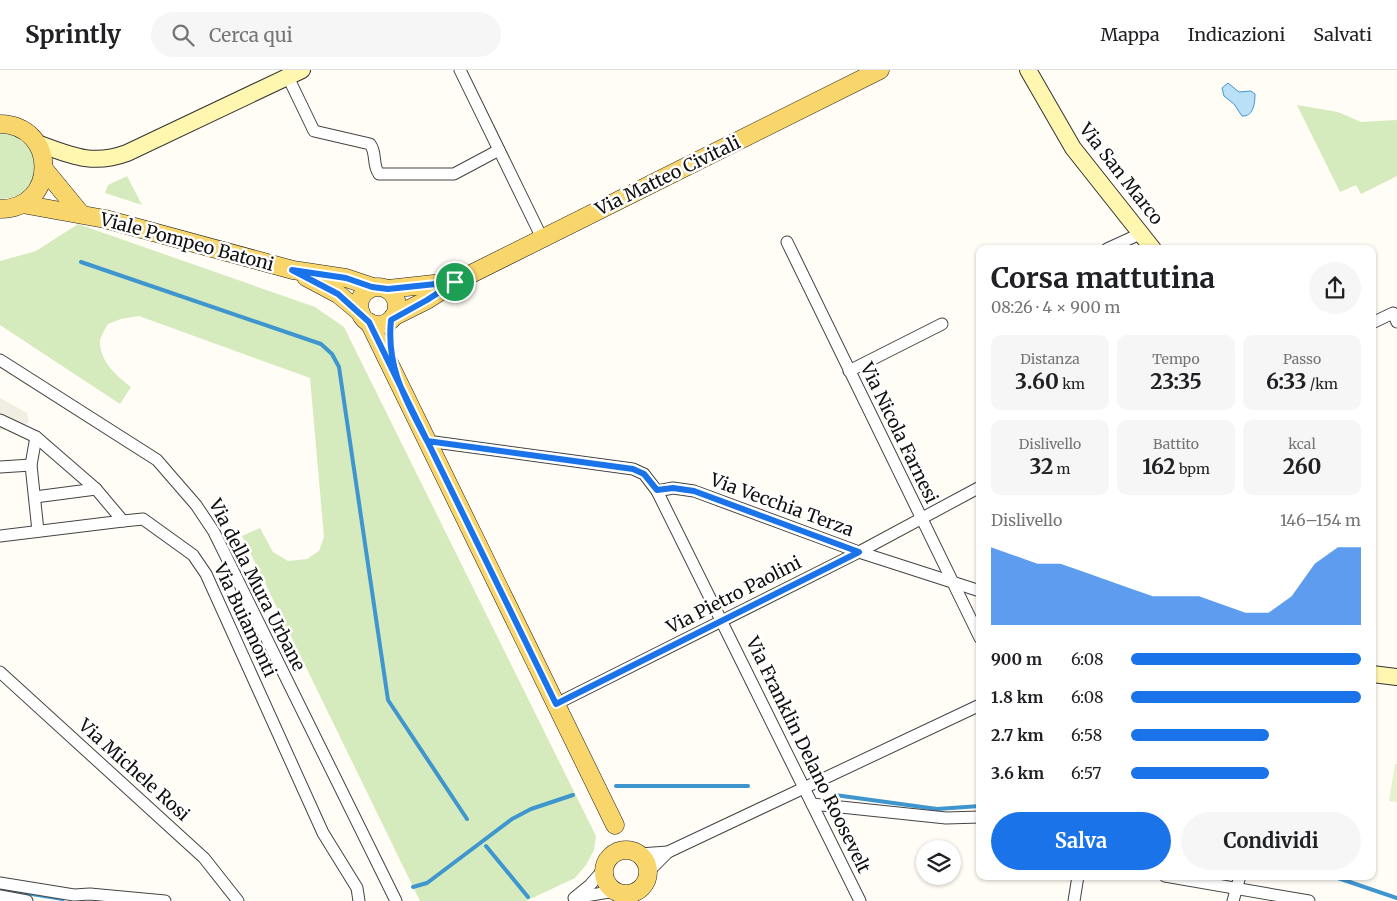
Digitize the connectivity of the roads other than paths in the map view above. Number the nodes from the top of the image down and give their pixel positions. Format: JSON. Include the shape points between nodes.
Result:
{"nodes":[{"id":1,"x":460,"y":70,"type":"edge"},
{"id":2,"x":880,"y":70,"type":"edge"},
{"id":3,"x":1028,"y":70,"type":"edge"},
{"id":4,"x":295,"y":73,"type":"edge"},
{"id":5,"x":2,"y":122,"type":"edge"},
{"id":6,"x":37,"y":143,"type":"junction"},
{"id":7,"x":499,"y":150,"type":"junction"},
{"id":8,"x":44,"y":168,"type":"junction"},
{"id":9,"x":22,"y":204,"type":"junction"},
{"id":10,"x":1,"y":211,"type":"edge"},
{"id":11,"x":81,"y":214,"type":"junction"},
{"id":12,"x":1142,"y":233,"type":"junction"},
{"id":13,"x":542,"y":238,"type":"junction"},
{"id":14,"x":787,"y":242,"type":"dead end"},
{"id":15,"x":1115,"y":245,"type":"edge"},
{"id":16,"x":1150,"y":245,"type":"edge"},
{"id":17,"x":292,"y":270,"type":"junction"},
{"id":18,"x":455,"y":282,"type":"junction"},
{"id":19,"x":380,"y":288,"type":"junction"},
{"id":20,"x":365,"y":317,"type":"junction"},
{"id":21,"x":392,"y":318,"type":"junction"},
{"id":22,"x":1376,"y":321,"type":"edge"},
{"id":23,"x":1397,"y":322,"type":"edge"},
{"id":24,"x":942,"y":324,"type":"dead end"},
{"id":25,"x":0,"y":360,"type":"edge"},
{"id":26,"x":849,"y":371,"type":"junction"},
{"id":27,"x":396,"y":380,"type":"junction"},
{"id":28,"x":2,"y":423,"type":"edge"},
{"id":29,"x":36,"y":437,"type":"junction"},
{"id":30,"x":427,"y":441,"type":"junction"},
{"id":31,"x":31,"y":465,"type":"junction"},
{"id":32,"x":0,"y":467,"type":"edge"},
{"id":33,"x":96,"y":489,"type":"junction"},
{"id":34,"x":976,"y":489,"type":"edge"},
{"id":35,"x":657,"y":490,"type":"junction"},
{"id":36,"x":34,"y":497,"type":"junction"},
{"id":37,"x":921,"y":518,"type":"junction"},
{"id":38,"x":123,"y":521,"type":"junction"},
{"id":39,"x":38,"y":531,"type":"junction"},
{"id":40,"x":0,"y":536,"type":"edge"},
{"id":41,"x":859,"y":552,"type":"junction"},
{"id":42,"x":954,"y":584,"type":"junction"},
{"id":43,"x":976,"y":590,"type":"edge"},
{"id":44,"x":722,"y":620,"type":"junction"},
{"id":45,"x":976,"y":630,"type":"edge"},
{"id":46,"x":0,"y":672,"type":"edge"},
{"id":47,"x":1376,"y":674,"type":"edge"},
{"id":48,"x":1397,"y":677,"type":"edge"},
{"id":49,"x":556,"y":704,"type":"junction"},
{"id":50,"x":976,"y":707,"type":"edge"},
{"id":51,"x":804,"y":788,"type":"junction"},
{"id":52,"x":812,"y":804,"type":"junction"},
{"id":53,"x":976,"y":816,"type":"edge"},
{"id":54,"x":615,"y":825,"type":"junction"},
{"id":55,"x":668,"y":852,"type":"junction"},
{"id":56,"x":637,"y":853,"type":"junction"},
{"id":57,"x":606,"y":864,"type":"junction"},
{"id":58,"x":648,"y":875,"type":"junction"},
{"id":59,"x":1077,"y":880,"type":"edge"},
{"id":60,"x":1188,"y":880,"type":"edge"},
{"id":61,"x":1238,"y":880,"type":"edge"},
{"id":62,"x":0,"y":883,"type":"edge"},
{"id":63,"x":1235,"y":888,"type":"junction"},
{"id":64,"x":624,"y":895,"type":"edge"},
{"id":65,"x":0,"y":896,"type":"edge"},
{"id":66,"x":90,"y":898,"type":"edge"},
{"id":67,"x":570,"y":899,"type":"edge"},
{"id":68,"x":146,"y":900,"type":"edge"},
{"id":69,"x":27,"y":901,"type":"edge"},
{"id":70,"x":166,"y":901,"type":"edge"},
{"id":71,"x":238,"y":901,"type":"edge"},
{"id":72,"x":359,"y":901,"type":"edge"},
{"id":73,"x":396,"y":901,"type":"edge"},
{"id":74,"x":651,"y":901,"type":"edge"},
{"id":75,"x":860,"y":901,"type":"edge"},
{"id":76,"x":1074,"y":901,"type":"edge"},
{"id":77,"x":1233,"y":901,"type":"edge"},
{"id":78,"x":1309,"y":901,"type":"edge"}],
"edges":[{"from":1,"to":7,"type":"street"},
{"from":2,"to":13,"type":"main road","name":"Via Matteo Civitali"},
{"from":3,"to":12,"type":"street","name":"Via San Marco","via":[[1073,148]]},
{"from":4,"to":6,"type":"street","via":[[127,153],[108,158],[69,156]]},
{"from":4,"to":7,"type":"street","via":[[314,131],[370,144],[375,153],[376,170],[380,174],[454,174]]},
{"from":5,"to":6,"type":"main road","via":[[24,130]]},
{"from":6,"to":8,"type":"main road"},
{"from":7,"to":13,"type":"street"},
{"from":8,"to":9,"type":"main road","via":[[38,188]]},
{"from":8,"to":11,"type":"main road","name":"Viale Pompeo Batoni"},
{"from":9,"to":10,"type":"main road"},
{"from":9,"to":11,"type":"main road","name":"Viale Pompeo Batoni"},
{"from":11,"to":17,"type":"main road","name":"Viale Pompeo Batoni"},
{"from":12,"to":15,"type":"street"},
{"from":12,"to":16,"type":"street","name":"Via San Marco"},
{"from":13,"to":18,"type":"main road","name":"Via Matteo Civitali"},
{"from":14,"to":26,"type":"street","name":"Via Nicola Farnesi"},
{"from":17,"to":19,"type":"main road","name":"Viale Pompeo Batoni","via":[[346,278]]},
{"from":17,"to":20,"type":"main road","name":"Viale Pompeo Batoni","via":[[338,294]]},
{"from":18,"to":19,"type":"main road","name":"Via Matteo Civitali"},
{"from":18,"to":21,"type":"main road","name":"Via Matteo Civitali"},
{"from":19,"to":20,"type":"main road","via":[[361,298]]},
{"from":19,"to":21,"type":"main road","via":[[394,295],[397,311]]},
{"from":20,"to":21,"type":"main road","via":[[380,324]]},
{"from":20,"to":27,"type":"main road"},
{"from":21,"to":27,"type":"main road"},
{"from":22,"to":23,"type":"street","via":[[1393,313]]},
{"from":24,"to":26,"type":"street"},
{"from":25,"to":73,"type":"street","name":"Via della Mura Urbane","via":[[158,460],[196,505],[214,532]]},
{"from":26,"to":37,"type":"street","name":"Via Nicola Farnesi"},
{"from":27,"to":30,"type":"main road"},
{"from":28,"to":29,"type":"street"},
{"from":29,"to":31,"type":"street"},
{"from":29,"to":33,"type":"street"},
{"from":30,"to":35,"type":"street","via":[[633,469],[644,474]]},
{"from":30,"to":49,"type":"main road"},
{"from":31,"to":32,"type":"street"},
{"from":31,"to":36,"type":"street"},
{"from":33,"to":36,"type":"street"},
{"from":33,"to":38,"type":"street"},
{"from":34,"to":37,"type":"street","name":"Via Pietro Paolini"},
{"from":35,"to":41,"type":"street","name":"Via Vecchia Terza","via":[[694,491]]},
{"from":35,"to":44,"type":"street","name":"Via Franklin Delano Roosevelt"},
{"from":36,"to":39,"type":"street"},
{"from":37,"to":41,"type":"street","name":"Via Pietro Paolini"},
{"from":37,"to":42,"type":"street","name":"Via Nicola Farnesi"},
{"from":38,"to":39,"type":"street","name":"Via Buiamonti"},
{"from":38,"to":72,"type":"street","name":"Via Buiamonti","via":[[143,519],[158,528],[193,555],[206,574],[323,833],[357,888]]},
{"from":39,"to":40,"type":"street","name":"Via Buiamonti"},
{"from":41,"to":42,"type":"street","name":"Via Vecchia Terza"},
{"from":41,"to":44,"type":"street","name":"Via Pietro Paolini"},
{"from":42,"to":43,"type":"street","name":"Via Vecchia Terza"},
{"from":42,"to":45,"type":"street","name":"Via Nicola Farnesi"},
{"from":44,"to":49,"type":"street","name":"Via Pietro Paolini"},
{"from":44,"to":51,"type":"street","name":"Via Franklin Delano Roosevelt"},
{"from":46,"to":71,"type":"street","name":"Via Michele Rosi","via":[[204,858]]},
{"from":47,"to":48,"type":"street"},
{"from":49,"to":54,"type":"main road"},
{"from":50,"to":51,"type":"street"},
{"from":51,"to":52,"type":"street","name":"Via Franklin Delano Roosevelt"},
{"from":51,"to":55,"type":"street"},
{"from":52,"to":53,"type":"street","via":[[946,818]]},
{"from":52,"to":75,"type":"street","name":"Via Franklin Delano Roosevelt"},
{"from":54,"to":56,"type":"main road"},
{"from":54,"to":57,"type":"main road","via":[[614,846]]},
{"from":55,"to":56,"type":"street"},
{"from":55,"to":58,"type":"street"},
{"from":56,"to":57,"type":"main road","via":[[622,850]]},
{"from":56,"to":58,"type":"main road","via":[[646,862]]},
{"from":57,"to":64,"type":"main road","via":[[606,880]]},
{"from":57,"to":67,"type":"street","via":[[590,885]]},
{"from":58,"to":64,"type":"main road","via":[[640,889]]},
{"from":58,"to":74,"type":"main road"},
{"from":59,"to":76,"type":"street"},
{"from":60,"to":63,"type":"street"},
{"from":61,"to":63,"type":"street"},
{"from":62,"to":66,"type":"street"},
{"from":63,"to":77,"type":"street"},
{"from":63,"to":78,"type":"street"},
{"from":64,"to":67,"type":"street"},
{"from":65,"to":69,"type":"street"},
{"from":66,"to":68,"type":"street"},
{"from":68,"to":70,"type":"street"}]}
